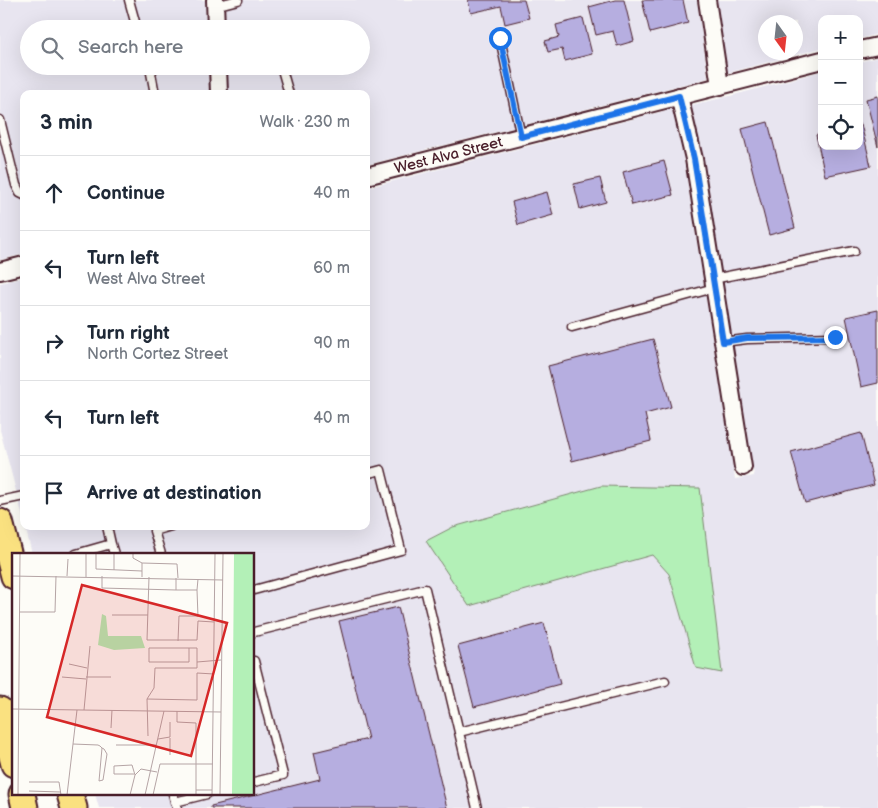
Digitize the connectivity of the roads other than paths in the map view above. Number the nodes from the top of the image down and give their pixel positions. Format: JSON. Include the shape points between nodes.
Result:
{"nodes":[{"id":1,"x":129,"y":0,"type":"edge"},
{"id":2,"x":238,"y":0,"type":"edge"},
{"id":3,"x":706,"y":0,"type":"edge"},
{"id":4,"x":215,"y":3,"type":"edge"},
{"id":5,"x":135,"y":20,"type":"edge"},
{"id":6,"x":216,"y":20,"type":"edge"},
{"id":7,"x":500,"y":38,"type":"dead end"},
{"id":8,"x":878,"y":46,"type":"edge"},
{"id":9,"x":863,"y":49,"type":"edge"},
{"id":10,"x":818,"y":61,"type":"edge"},
{"id":11,"x":152,"y":75,"type":"edge"},
{"id":12,"x":218,"y":75,"type":"edge"},
{"id":13,"x":284,"y":75,"type":"edge"},
{"id":14,"x":720,"y":86,"type":"junction"},
{"id":15,"x":154,"y":90,"type":"edge"},
{"id":16,"x":219,"y":90,"type":"edge"},
{"id":17,"x":288,"y":90,"type":"edge"},
{"id":18,"x":679,"y":96,"type":"junction"},
{"id":19,"x":0,"y":120,"type":"edge"},
{"id":20,"x":521,"y":137,"type":"junction"},
{"id":21,"x":370,"y":175,"type":"edge"},
{"id":22,"x":20,"y":193,"type":"edge"},
{"id":23,"x":854,"y":251,"type":"dead end"},
{"id":24,"x":20,"y":266,"type":"edge"},
{"id":25,"x":0,"y":272,"type":"edge"},
{"id":26,"x":714,"y":283,"type":"junction"},
{"id":27,"x":572,"y":327,"type":"dead end"},
{"id":28,"x":835,"y":337,"type":"dead end"},
{"id":29,"x":723,"y":342,"type":"junction"},
{"id":30,"x":743,"y":467,"type":"dead end"},
{"id":31,"x":370,"y":473,"type":"edge"},
{"id":32,"x":20,"y":497,"type":"edge"},
{"id":33,"x":0,"y":501,"type":"edge"},
{"id":34,"x":0,"y":522,"type":"edge"},
{"id":35,"x":108,"y":530,"type":"edge"},
{"id":36,"x":157,"y":530,"type":"edge"},
{"id":37,"x":112,"y":544,"type":"junction"},
{"id":38,"x":80,"y":553,"type":"edge"},
{"id":39,"x":114,"y":553,"type":"edge"},
{"id":40,"x":161,"y":553,"type":"edge"},
{"id":41,"x":12,"y":575,"type":"edge"},
{"id":42,"x":255,"y":590,"type":"edge"},
{"id":43,"x":255,"y":632,"type":"edge"},
{"id":44,"x":255,"y":665,"type":"edge"},
{"id":45,"x":665,"y":681,"type":"dead end"},
{"id":46,"x":0,"y":710,"type":"edge"},
{"id":47,"x":459,"y":732,"type":"junction"},
{"id":48,"x":12,"y":756,"type":"edge"},
{"id":49,"x":255,"y":782,"type":"edge"},
{"id":50,"x":199,"y":796,"type":"edge"},
{"id":51,"x":175,"y":802,"type":"edge"},
{"id":52,"x":477,"y":808,"type":"edge"}],
"edges":[{"from":1,"to":5,"type":"lane"},
{"from":2,"to":4,"type":"lane"},
{"from":3,"to":14,"type":"street"},
{"from":4,"to":6,"type":"street"},
{"from":7,"to":20,"type":"lane"},
{"from":8,"to":9,"type":"street"},
{"from":10,"to":14,"type":"street","name":"West Alva Street"},
{"from":11,"to":15,"type":"lane"},
{"from":12,"to":16,"type":"street"},
{"from":13,"to":17,"type":"lane"},
{"from":14,"to":18,"type":"street","name":"West Alva Street"},
{"from":18,"to":20,"type":"street","name":"West Alva Street"},
{"from":18,"to":26,"type":"street","via":[[694,159]]},
{"from":19,"to":22,"type":"lane"},
{"from":20,"to":21,"type":"street","name":"West Alva Street"},
{"from":23,"to":26,"type":"lane"},
{"from":24,"to":25,"type":"street"},
{"from":26,"to":27,"type":"lane"},
{"from":26,"to":29,"type":"street"},
{"from":28,"to":29,"type":"lane","via":[[747,338]]},
{"from":29,"to":30,"type":"street"},
{"from":31,"to":42,"type":"lane","via":[[381,470],[401,550]]},
{"from":32,"to":33,"type":"lane"},
{"from":34,"to":41,"type":"main road"},
{"from":35,"to":37,"type":"lane"},
{"from":36,"to":40,"type":"lane","via":[[154,531]]},
{"from":37,"to":38,"type":"lane"},
{"from":37,"to":39,"type":"lane"},
{"from":43,"to":47,"type":"lane","via":[[426,589]]},
{"from":44,"to":49,"type":"lane","via":[[283,775]]},
{"from":45,"to":47,"type":"lane"},
{"from":46,"to":48,"type":"main road"},
{"from":47,"to":52,"type":"lane"},
{"from":50,"to":51,"type":"lane"}]}
